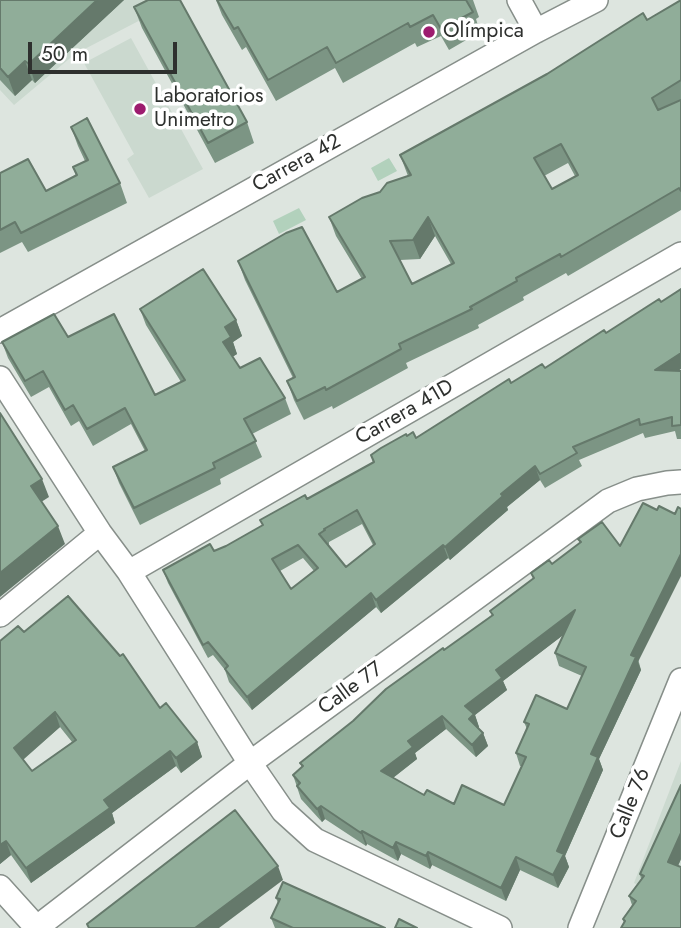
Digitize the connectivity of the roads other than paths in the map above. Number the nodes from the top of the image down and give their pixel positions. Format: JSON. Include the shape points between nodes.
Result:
{"nodes":[{"id":1,"x":519,"y":0,"type":"edge"},
{"id":2,"x":596,"y":0,"type":"edge"},
{"id":3,"x":536,"y":31,"type":"junction"},
{"id":4,"x":681,"y":254,"type":"edge"},
{"id":5,"x":0,"y":331,"type":"edge"},
{"id":6,"x":0,"y":378,"type":"edge"},
{"id":7,"x":681,"y":482,"type":"edge"},
{"id":8,"x":100,"y":533,"type":"junction"},
{"id":9,"x":128,"y":572,"type":"junction"},
{"id":10,"x":0,"y":615,"type":"edge"},
{"id":11,"x":681,"y":680,"type":"edge"},
{"id":12,"x":250,"y":763,"type":"junction"},
{"id":13,"x":0,"y":887,"type":"edge"},
{"id":14,"x":37,"y":928,"type":"edge"},
{"id":15,"x":500,"y":928,"type":"edge"},
{"id":16,"x":580,"y":928,"type":"edge"}],
"edges":[{"from":1,"to":3,"type":"street"},
{"from":2,"to":3,"type":"street","name":"Carrera 42"},
{"from":3,"to":5,"type":"street","name":"Carrera 42"},
{"from":4,"to":9,"type":"street","name":"Carrera 41D"},
{"from":6,"to":8,"type":"street"},
{"from":7,"to":12,"type":"street","name":"Calle 77","via":[[637,489],[608,501]]},
{"from":8,"to":9,"type":"street"},
{"from":8,"to":10,"type":"street"},
{"from":9,"to":12,"type":"street"},
{"from":11,"to":16,"type":"street","name":"Calle 76"},
{"from":12,"to":14,"type":"street","name":"Calle 77"},
{"from":12,"to":15,"type":"street","via":[[283,811],[315,840]]},
{"from":13,"to":14,"type":"street"}]}
